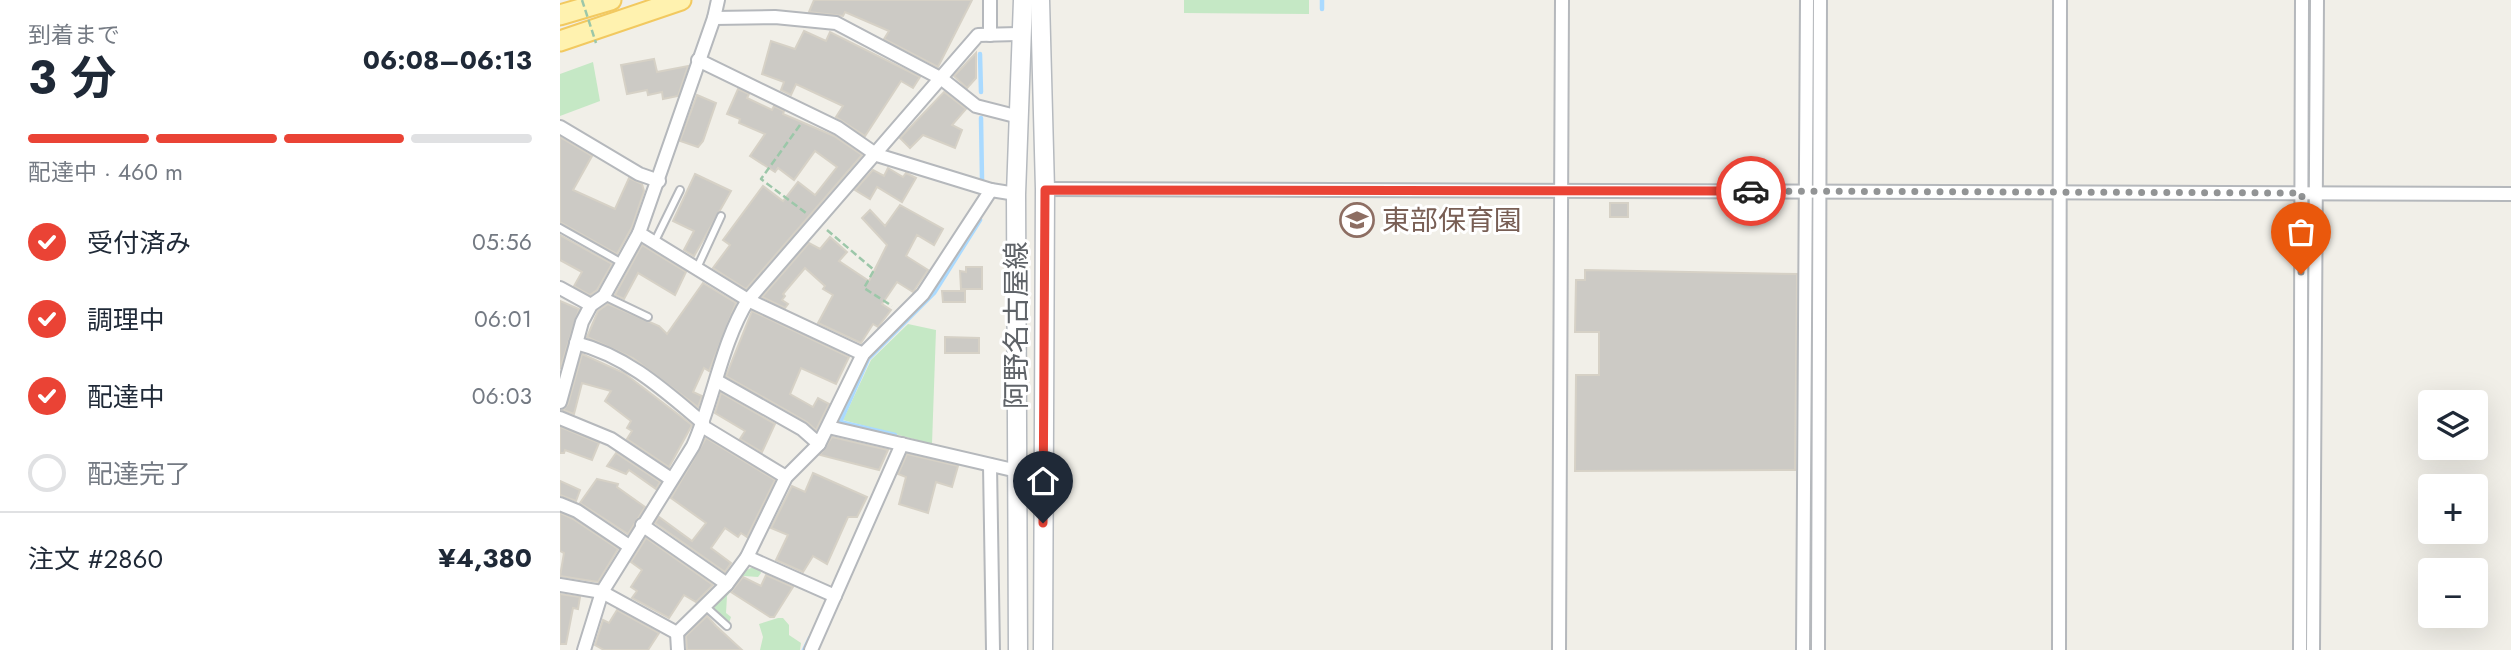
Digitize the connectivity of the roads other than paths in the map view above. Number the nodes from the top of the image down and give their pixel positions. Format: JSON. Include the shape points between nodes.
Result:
{"nodes":[{"id":1,"x":611,"y":0,"type":"edge"},
{"id":2,"x":681,"y":0,"type":"edge"},
{"id":3,"x":718,"y":0,"type":"edge"},
{"id":4,"x":990,"y":0,"type":"edge"},
{"id":5,"x":1023,"y":0,"type":"edge"},
{"id":6,"x":1040,"y":0,"type":"edge"},
{"id":7,"x":1562,"y":0,"type":"edge"},
{"id":8,"x":1807,"y":0,"type":"edge"},
{"id":9,"x":1820,"y":0,"type":"edge"},
{"id":10,"x":2060,"y":0,"type":"edge"},
{"id":11,"x":2302,"y":0,"type":"edge"},
{"id":12,"x":2317,"y":0,"type":"edge"},
{"id":13,"x":560,"y":15,"type":"edge"},
{"id":14,"x":714,"y":18,"type":"junction"},
{"id":15,"x":1022,"y":34,"type":"junction"},
{"id":16,"x":990,"y":35,"type":"junction"},
{"id":17,"x":560,"y":41,"type":"edge"},
{"id":18,"x":698,"y":60,"type":"junction"},
{"id":19,"x":942,"y":79,"type":"junction"},
{"id":20,"x":1019,"y":117,"type":"junction"},
{"id":21,"x":560,"y":127,"type":"edge"},
{"id":22,"x":877,"y":155,"type":"junction"},
{"id":23,"x":659,"y":181,"type":"junction"},
{"id":24,"x":680,"y":190,"type":"dead end"},
{"id":25,"x":991,"y":190,"type":"junction"},
{"id":26,"x":1045,"y":190,"type":"junction"},
{"id":27,"x":1805,"y":190,"type":"junction"},
{"id":28,"x":1820,"y":191,"type":"junction"},
{"id":29,"x":1561,"y":192,"type":"junction"},
{"id":30,"x":2060,"y":192,"type":"junction"},
{"id":31,"x":2302,"y":193,"type":"junction"},
{"id":32,"x":2316,"y":193,"type":"junction"},
{"id":33,"x":1016,"y":194,"type":"junction"},
{"id":34,"x":2511,"y":194,"type":"edge"},
{"id":35,"x":721,"y":216,"type":"dead end"},
{"id":36,"x":560,"y":228,"type":"edge"},
{"id":37,"x":639,"y":233,"type":"junction"},
{"id":38,"x":654,"y":243,"type":"junction"},
{"id":39,"x":622,"y":263,"type":"junction"},
{"id":40,"x":697,"y":269,"type":"junction"},
{"id":41,"x":560,"y":288,"type":"edge"},
{"id":42,"x":604,"y":296,"type":"junction"},
{"id":43,"x":748,"y":300,"type":"junction"},
{"id":44,"x":591,"y":305,"type":"junction"},
{"id":45,"x":648,"y":317,"type":"dead end"},
{"id":46,"x":576,"y":343,"type":"junction"},
{"id":47,"x":863,"y":354,"type":"junction"},
{"id":48,"x":717,"y":381,"type":"junction"},
{"id":49,"x":560,"y":402,"type":"edge"},
{"id":50,"x":560,"y":418,"type":"edge"},
{"id":51,"x":702,"y":425,"type":"junction"},
{"id":52,"x":828,"y":427,"type":"junction"},
{"id":53,"x":819,"y":444,"type":"junction"},
{"id":54,"x":902,"y":444,"type":"junction"},
{"id":55,"x":990,"y":464,"type":"junction"},
{"id":56,"x":1017,"y":471,"type":"junction"},
{"id":57,"x":786,"y":477,"type":"junction"},
{"id":58,"x":671,"y":479,"type":"junction"},
{"id":59,"x":560,"y":504,"type":"edge"},
{"id":60,"x":642,"y":525,"type":"junction"},
{"id":61,"x":629,"y":547,"type":"junction"},
{"id":62,"x":747,"y":557,"type":"junction"},
{"id":63,"x":727,"y":584,"type":"junction"},
{"id":64,"x":560,"y":585,"type":"edge"},
{"id":65,"x":602,"y":592,"type":"junction"},
{"id":66,"x":835,"y":596,"type":"junction"},
{"id":67,"x":706,"y":607,"type":"junction"},
{"id":68,"x":727,"y":626,"type":"dead end"},
{"id":69,"x":677,"y":633,"type":"junction"},
{"id":70,"x":584,"y":650,"type":"edge"},
{"id":71,"x":678,"y":650,"type":"edge"},
{"id":72,"x":811,"y":650,"type":"edge"},
{"id":73,"x":993,"y":650,"type":"edge"},
{"id":74,"x":1018,"y":650,"type":"edge"},
{"id":75,"x":1043,"y":650,"type":"edge"},
{"id":76,"x":1559,"y":650,"type":"edge"},
{"id":77,"x":1803,"y":650,"type":"edge"},
{"id":78,"x":1818,"y":650,"type":"edge"},
{"id":79,"x":2059,"y":650,"type":"edge"},
{"id":80,"x":2300,"y":650,"type":"edge"},
{"id":81,"x":2313,"y":650,"type":"edge"}],
"edges":[{"from":1,"to":13,"type":"main road"},
{"from":2,"to":17,"type":"main road"},
{"from":3,"to":14,"type":"street"},
{"from":4,"to":16,"type":"street"},
{"from":5,"to":15,"type":"main road","name":"阿野名古屋線"},
{"from":6,"to":26,"type":"main road","name":"阿野名古屋線"},
{"from":7,"to":29,"type":"street"},
{"from":8,"to":27,"type":"street"},
{"from":9,"to":28,"type":"street"},
{"from":10,"to":30,"type":"street"},
{"from":11,"to":31,"type":"street"},
{"from":12,"to":32,"type":"street"},
{"from":14,"to":18,"type":"street"},
{"from":14,"to":19,"type":"street","via":[[836,23]]},
{"from":15,"to":16,"type":"street"},
{"from":15,"to":20,"type":"main road","name":"阿野名古屋線"},
{"from":16,"to":19,"type":"street","via":[[978,35]]},
{"from":18,"to":22,"type":"street","via":[[838,128]]},
{"from":18,"to":23,"type":"street"},
{"from":19,"to":20,"type":"street","via":[[976,106]]},
{"from":19,"to":22,"type":"street"},
{"from":20,"to":33,"type":"main road","name":"阿野名古屋線"},
{"from":21,"to":23,"type":"street"},
{"from":22,"to":25,"type":"street"},
{"from":22,"to":43,"type":"street"},
{"from":23,"to":37,"type":"street"},
{"from":24,"to":38,"type":"lane"},
{"from":25,"to":33,"type":"street"},
{"from":25,"to":47,"type":"street","via":[[923,294]]},
{"from":26,"to":29,"type":"street"},
{"from":26,"to":75,"type":"main road","name":"阿野名古屋線"},
{"from":27,"to":28,"type":"street"},
{"from":27,"to":29,"type":"street"},
{"from":27,"to":77,"type":"street"},
{"from":28,"to":30,"type":"street"},
{"from":28,"to":78,"type":"street"},
{"from":29,"to":76,"type":"street"},
{"from":30,"to":31,"type":"street"},
{"from":30,"to":79,"type":"street"},
{"from":31,"to":32,"type":"street"},
{"from":31,"to":80,"type":"street"},
{"from":32,"to":34,"type":"street"},
{"from":32,"to":81,"type":"street"},
{"from":33,"to":56,"type":"main road","name":"阿野名古屋線"},
{"from":35,"to":40,"type":"lane"},
{"from":36,"to":39,"type":"lane"},
{"from":37,"to":38,"type":"street"},
{"from":37,"to":39,"type":"street"},
{"from":38,"to":40,"type":"street"},
{"from":39,"to":42,"type":"street"},
{"from":40,"to":43,"type":"street"},
{"from":41,"to":44,"type":"street"},
{"from":42,"to":44,"type":"street"},
{"from":42,"to":45,"type":"lane"},
{"from":43,"to":47,"type":"street"},
{"from":43,"to":48,"type":"street","via":[[734,323]]},
{"from":44,"to":46,"type":"street"},
{"from":46,"to":49,"type":"street"},
{"from":46,"to":51,"type":"street","via":[[617,357]]},
{"from":47,"to":52,"type":"street"},
{"from":48,"to":51,"type":"street"},
{"from":48,"to":53,"type":"street","via":[[802,429]]},
{"from":50,"to":58,"type":"street","via":[[611,439]]},
{"from":51,"to":57,"type":"street"},
{"from":51,"to":58,"type":"street"},
{"from":52,"to":53,"type":"street"},
{"from":52,"to":54,"type":"street"},
{"from":53,"to":57,"type":"street"},
{"from":54,"to":55,"type":"street"},
{"from":54,"to":66,"type":"street"},
{"from":55,"to":56,"type":"street"},
{"from":55,"to":73,"type":"street"},
{"from":56,"to":74,"type":"main road","name":"阿野名古屋線"},
{"from":57,"to":62,"type":"street"},
{"from":58,"to":60,"type":"street"},
{"from":59,"to":61,"type":"street"},
{"from":60,"to":61,"type":"street"},
{"from":60,"to":63,"type":"street"},
{"from":61,"to":65,"type":"street"},
{"from":62,"to":63,"type":"street"},
{"from":62,"to":66,"type":"street"},
{"from":63,"to":67,"type":"street"},
{"from":64,"to":65,"type":"street"},
{"from":65,"to":69,"type":"street"},
{"from":65,"to":70,"type":"street"},
{"from":66,"to":72,"type":"street"},
{"from":67,"to":68,"type":"lane"},
{"from":67,"to":69,"type":"street"},
{"from":69,"to":71,"type":"street"}]}
